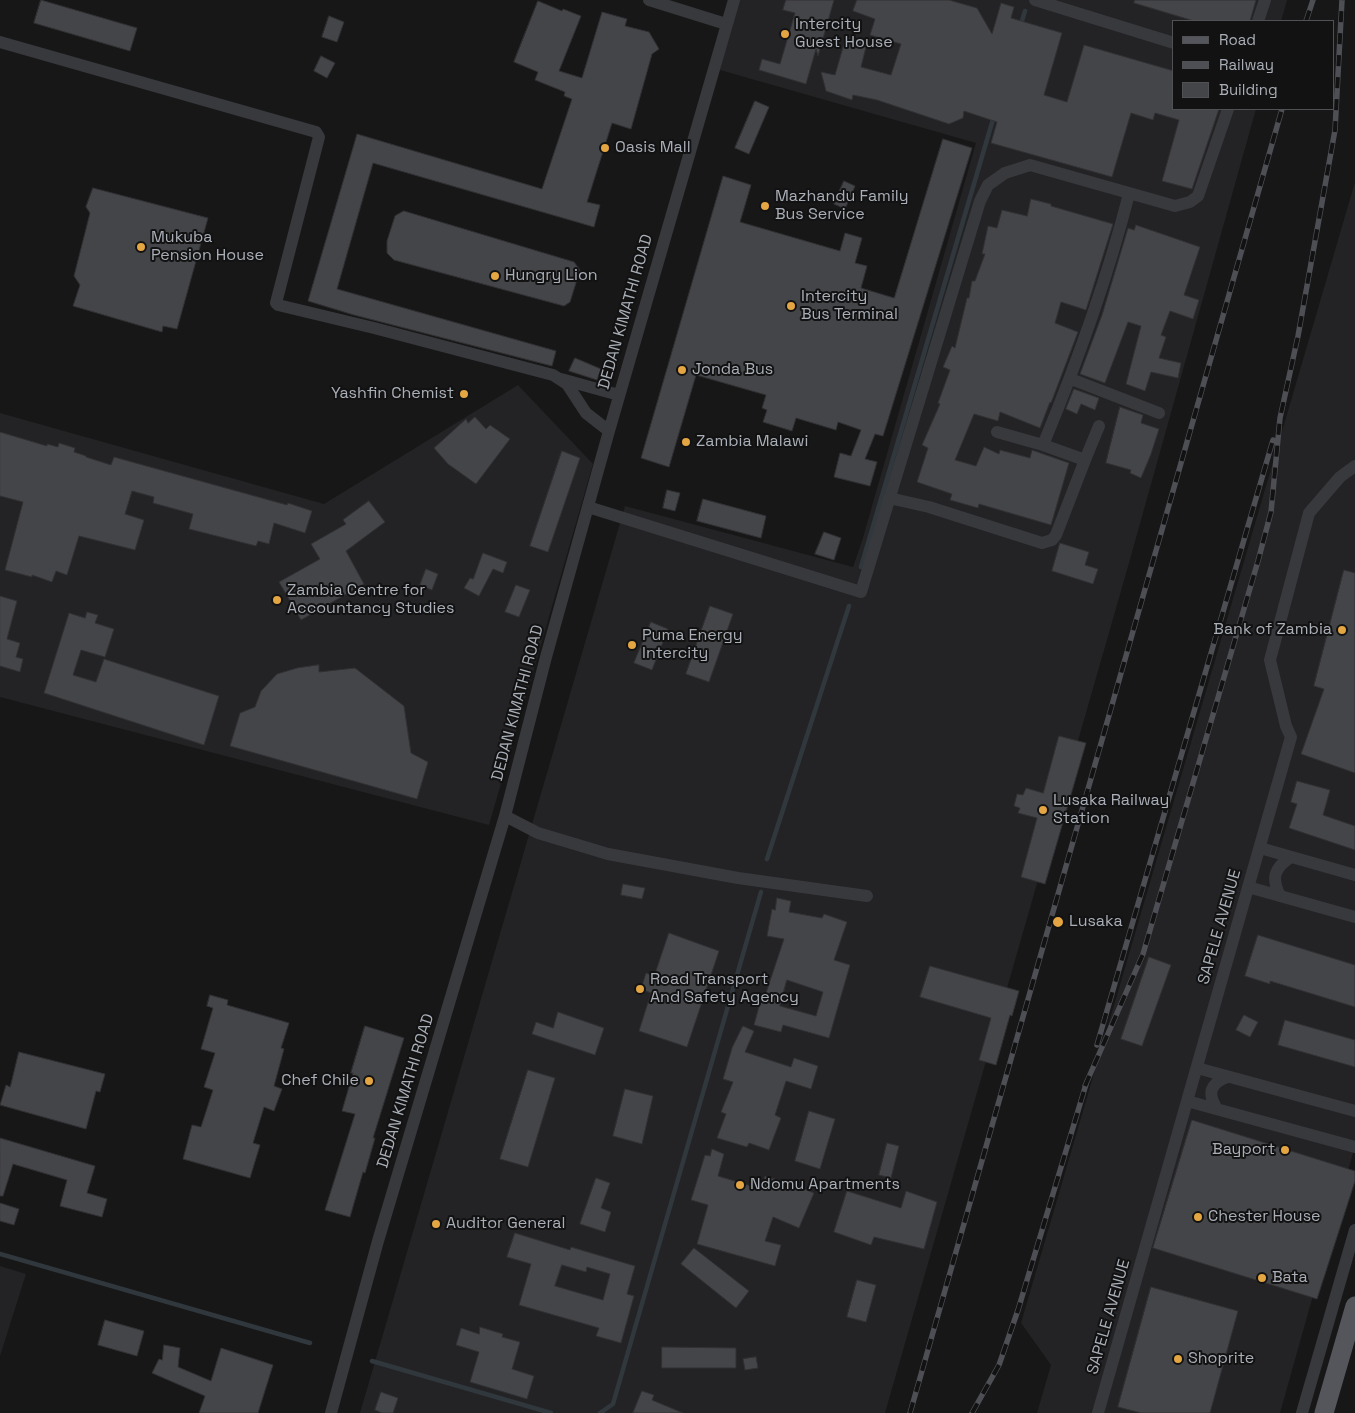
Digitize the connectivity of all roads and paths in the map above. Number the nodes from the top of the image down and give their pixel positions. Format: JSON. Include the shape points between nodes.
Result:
{"nodes":[{"id":1,"x":649,"y":0,"type":"edge"},
{"id":2,"x":734,"y":0,"type":"edge"},
{"id":3,"x":1035,"y":0,"type":"edge"},
{"id":4,"x":1265,"y":0,"type":"edge"},
{"id":5,"x":1258,"y":20,"type":"edge"},
{"id":6,"x":726,"y":24,"type":"junction"},
{"id":7,"x":0,"y":42,"type":"edge"},
{"id":8,"x":1172,"y":42,"type":"edge"},
{"id":9,"x":1228,"y":110,"type":"edge"},
{"id":10,"x":1128,"y":194,"type":"junction"},
{"id":11,"x":562,"y":379,"type":"junction"},
{"id":12,"x":1071,"y":379,"type":"junction"},
{"id":13,"x":619,"y":395,"type":"junction"},
{"id":14,"x":1159,"y":413,"type":"dead end"},
{"id":15,"x":1099,"y":426,"type":"dead end"},
{"id":16,"x":609,"y":431,"type":"junction"},
{"id":17,"x":997,"y":432,"type":"dead end"},
{"id":18,"x":1044,"y":445,"type":"junction"},
{"id":19,"x":1084,"y":460,"type":"junction"},
{"id":20,"x":1355,"y":466,"type":"edge"},
{"id":21,"x":889,"y":498,"type":"junction"},
{"id":22,"x":588,"y":507,"type":"junction"},
{"id":23,"x":505,"y":816,"type":"junction"},
{"id":24,"x":1260,"y":848,"type":"junction"},
{"id":25,"x":1291,"y":857,"type":"junction"},
{"id":26,"x":1355,"y":875,"type":"edge"},
{"id":27,"x":1248,"y":887,"type":"junction"},
{"id":28,"x":866,"y":896,"type":"dead end"},
{"id":29,"x":1280,"y":896,"type":"junction"},
{"id":30,"x":1355,"y":917,"type":"edge"},
{"id":31,"x":1197,"y":1068,"type":"junction"},
{"id":32,"x":1227,"y":1077,"type":"junction"},
{"id":33,"x":1187,"y":1101,"type":"junction"},
{"id":34,"x":1217,"y":1109,"type":"junction"},
{"id":35,"x":1355,"y":1111,"type":"edge"},
{"id":36,"x":1355,"y":1147,"type":"edge"},
{"id":37,"x":1355,"y":1230,"type":"edge"},
{"id":38,"x":1352,"y":1250,"type":"edge"},
{"id":39,"x":1355,"y":1306,"type":"edge"},
{"id":40,"x":1308,"y":1392,"type":"junction"},
{"id":41,"x":331,"y":1413,"type":"edge"},
{"id":42,"x":1098,"y":1413,"type":"edge"},
{"id":43,"x":1302,"y":1413,"type":"edge"},
{"id":44,"x":1318,"y":1413,"type":"edge"},
{"id":45,"x":1324,"y":1413,"type":"edge"}],
"edges":[{"from":1,"to":6,"type":"street"},
{"from":2,"to":6,"type":"street","name":"DEDAN KIMATHI ROAD"},
{"from":3,"to":8,"type":"street"},
{"from":4,"to":5,"type":"street"},
{"from":6,"to":13,"type":"street","name":"DEDAN KIMATHI ROAD"},
{"from":7,"to":11,"type":"street","via":[[316,132],[319,137],[276,303]]},
{"from":9,"to":10,"type":"street","via":[[1198,196],[1175,206]]},
{"from":10,"to":12,"type":"street","via":[[1098,301]]},
{"from":10,"to":21,"type":"street","via":[[1030,165],[1005,173],[988,185],[980,201]]},
{"from":11,"to":13,"type":"street"},
{"from":11,"to":16,"type":"street","via":[[586,413]]},
{"from":12,"to":14,"type":"street"},
{"from":12,"to":18,"type":"street"},
{"from":13,"to":16,"type":"street","name":"DEDAN KIMATHI ROAD"},
{"from":15,"to":19,"type":"street"},
{"from":16,"to":22,"type":"street","name":"DEDAN KIMATHI ROAD"},
{"from":17,"to":18,"type":"street"},
{"from":18,"to":19,"type":"street"},
{"from":19,"to":21,"type":"street","via":[[1056,536],[1042,543],[929,507]]},
{"from":20,"to":24,"type":"street","name":"SAPELE AVENUE","via":[[1309,512],[1270,660],[1291,737]]},
{"from":21,"to":22,"type":"street","via":[[861,592]]},
{"from":22,"to":23,"type":"street","name":"DEDAN KIMATHI ROAD"},
{"from":23,"to":28,"type":"street","via":[[538,833],[608,854],[738,878]]},
{"from":23,"to":41,"type":"street","name":"DEDAN KIMATHI ROAD","via":[[378,1241]]},
{"from":24,"to":25,"type":"street"},
{"from":24,"to":27,"type":"street","name":"SAPELE AVENUE"},
{"from":25,"to":26,"type":"street"},
{"from":25,"to":29,"type":"street","via":[[1281,863],[1275,874],[1275,886]]},
{"from":27,"to":29,"type":"street"},
{"from":27,"to":31,"type":"street","name":"SAPELE AVENUE"},
{"from":29,"to":30,"type":"street"},
{"from":31,"to":32,"type":"street"},
{"from":31,"to":33,"type":"street","name":"SAPELE AVENUE"},
{"from":32,"to":34,"type":"street","via":[[1217,1081],[1211,1089],[1211,1100]]},
{"from":32,"to":35,"type":"street"},
{"from":33,"to":34,"type":"street"},
{"from":33,"to":42,"type":"street","name":"SAPELE AVENUE"},
{"from":34,"to":36,"type":"street"},
{"from":37,"to":38,"type":"street"},
{"from":38,"to":40,"type":"street"},
{"from":39,"to":45,"type":"main road"},
{"from":40,"to":43,"type":"street"},
{"from":40,"to":44,"type":"street"}]}
